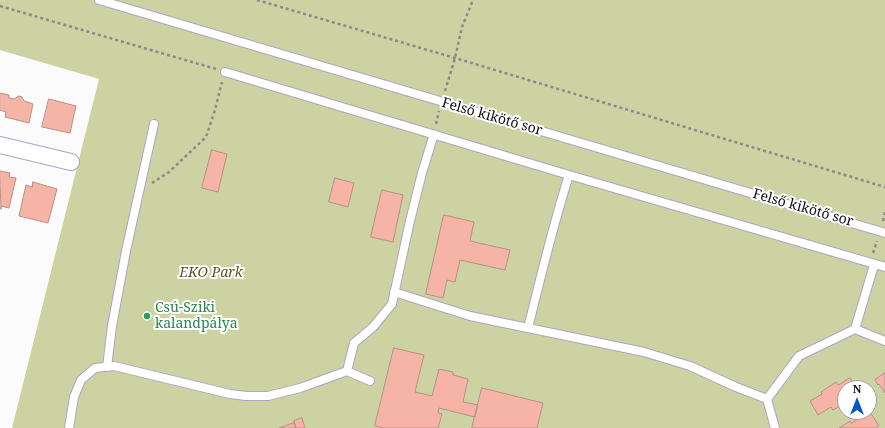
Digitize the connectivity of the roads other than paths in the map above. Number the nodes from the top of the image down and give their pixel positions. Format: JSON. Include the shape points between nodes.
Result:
{"nodes":[{"id":1,"x":99,"y":0,"type":"edge"},
{"id":2,"x":225,"y":72,"type":"road end"},
{"id":3,"x":154,"y":124,"type":"dead end"},
{"id":4,"x":434,"y":134,"type":"junction"},
{"id":5,"x":0,"y":145,"type":"edge"},
{"id":6,"x":71,"y":162,"type":"dead end"},
{"id":7,"x":569,"y":175,"type":"junction"},
{"id":8,"x":882,"y":232,"type":"edge"},
{"id":9,"x":872,"y":264,"type":"junction"},
{"id":10,"x":885,"y":268,"type":"edge"},
{"id":11,"x":394,"y":292,"type":"junction"},
{"id":12,"x":528,"y":328,"type":"junction"},
{"id":13,"x":855,"y":329,"type":"junction"},
{"id":14,"x":885,"y":341,"type":"edge"},
{"id":15,"x":107,"y":367,"type":"junction"},
{"id":16,"x":347,"y":371,"type":"junction"},
{"id":17,"x":370,"y":381,"type":"dead end"},
{"id":18,"x":767,"y":399,"type":"junction"},
{"id":19,"x":69,"y":428,"type":"edge"},
{"id":20,"x":775,"y":428,"type":"edge"}],
"edges":[{"from":1,"to":8,"type":"lane","name":"Felső kikötő sor"},
{"from":2,"to":4,"type":"lane"},
{"from":3,"to":15,"type":"lane","via":[[126,251]]},
{"from":4,"to":7,"type":"lane"},
{"from":4,"to":11,"type":"lane","via":[[413,207]]},
{"from":5,"to":6,"type":"street"},
{"from":7,"to":9,"type":"lane"},
{"from":7,"to":12,"type":"lane"},
{"from":9,"to":10,"type":"lane"},
{"from":9,"to":13,"type":"lane"},
{"from":11,"to":12,"type":"lane","via":[[470,316]]},
{"from":11,"to":16,"type":"lane","via":[[392,304],[373,328],[354,343]]},
{"from":12,"to":18,"type":"lane","via":[[644,352],[690,366]]},
{"from":13,"to":14,"type":"lane"},
{"from":13,"to":18,"type":"lane","via":[[799,356]]},
{"from":15,"to":16,"type":"lane","via":[[114,366],[246,396],[268,396],[294,390]]},
{"from":15,"to":19,"type":"lane","via":[[96,368],[81,380],[74,397]]},
{"from":16,"to":17,"type":"lane"},
{"from":18,"to":20,"type":"lane"}]}
